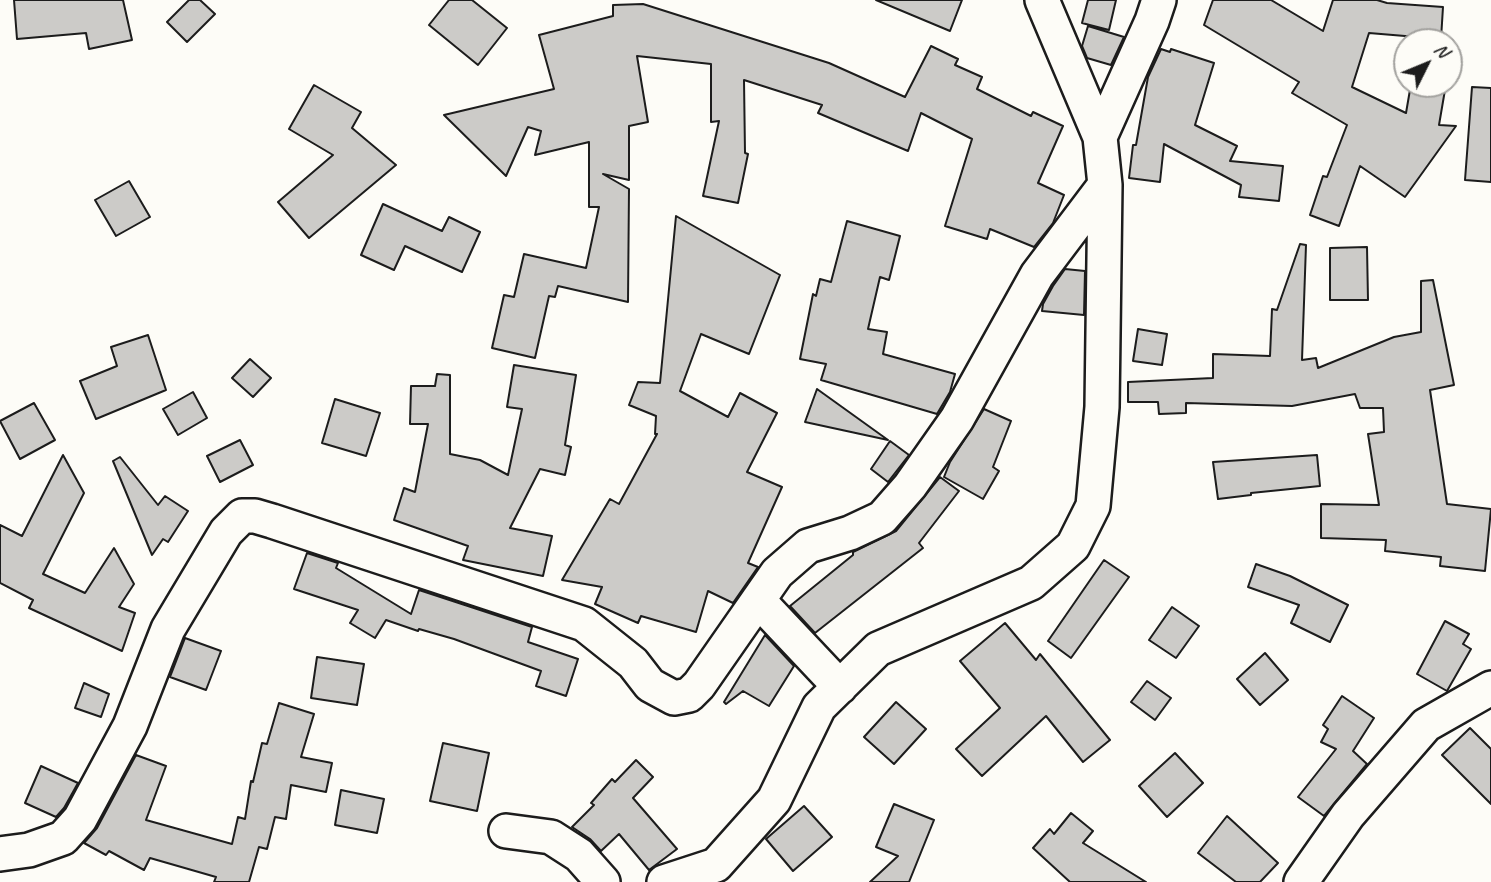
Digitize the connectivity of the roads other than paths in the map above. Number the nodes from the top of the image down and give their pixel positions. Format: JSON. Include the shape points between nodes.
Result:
{"nodes":[{"id":1,"x":1041,"y":0,"type":"edge"},
{"id":2,"x":1158,"y":0,"type":"edge"},
{"id":3,"x":1100,"y":137,"type":"junction"},
{"id":4,"x":1105,"y":184,"type":"junction"},
{"id":5,"x":758,"y":600,"type":"junction"},
{"id":6,"x":840,"y":687,"type":"junction"},
{"id":7,"x":1491,"y":688,"type":"edge"},
{"id":8,"x":506,"y":831,"type":"dead end"},
{"id":9,"x":0,"y":854,"type":"edge"},
{"id":10,"x":603,"y":882,"type":"edge"},
{"id":11,"x":664,"y":882,"type":"edge"},
{"id":12,"x":1301,"y":882,"type":"edge"}],
"edges":[{"from":1,"to":3,"type":"street"},
{"from":2,"to":3,"type":"street"},
{"from":3,"to":4,"type":"street"},
{"from":4,"to":5,"type":"street","via":[[1037,275],[957,419],[910,486],[882,518],[808,546],[777,573]]},
{"from":4,"to":6,"type":"street","via":[[1101,420],[1093,506],[1073,546],[1031,583],[878,649]]},
{"from":5,"to":6,"type":"street"},
{"from":5,"to":9,"type":"street","via":[[699,685],[689,695],[674,698],[650,685],[616,647],[584,624],[272,521],[242,516],[226,532],[168,629],[130,726],[80,819],[63,838]]},
{"from":6,"to":11,"type":"street","via":[[819,707],[775,800],[716,865]]},
{"from":7,"to":12,"type":"street","via":[[1426,726],[1348,815]]},
{"from":8,"to":10,"type":"street","via":[[551,837],[579,855]]}]}
